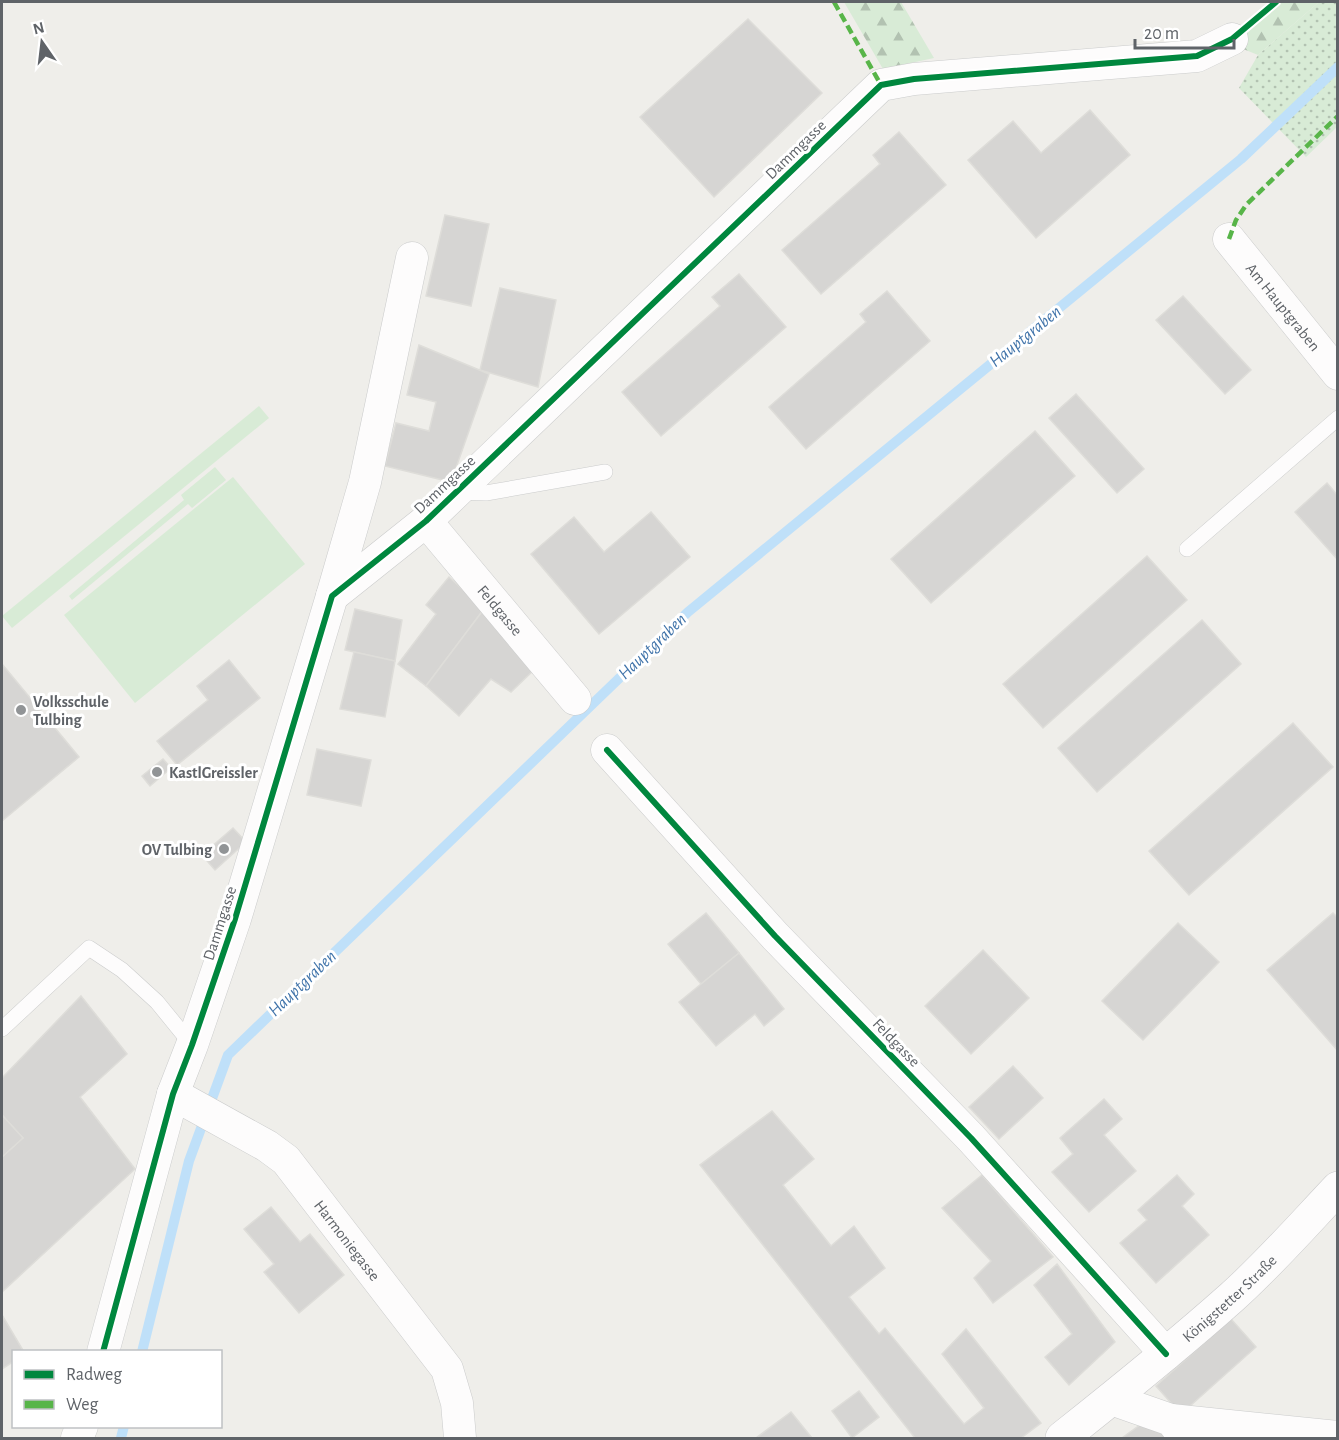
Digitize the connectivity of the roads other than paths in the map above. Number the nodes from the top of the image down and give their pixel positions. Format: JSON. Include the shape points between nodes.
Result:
{"nodes":[{"id":1,"x":1232,"y":39,"type":"dead end"},
{"id":2,"x":1229,"y":239,"type":"dead end"},
{"id":3,"x":412,"y":258,"type":"dead end"},
{"id":4,"x":1338,"y":374,"type":"edge"},
{"id":5,"x":1338,"y":418,"type":"edge"},
{"id":6,"x":604,"y":472,"type":"dead end"},
{"id":7,"x":455,"y":492,"type":"junction"},
{"id":8,"x":426,"y":521,"type":"junction"},
{"id":9,"x":1187,"y":549,"type":"dead end"},
{"id":10,"x":333,"y":596,"type":"junction"},
{"id":11,"x":575,"y":699,"type":"dead end"},
{"id":12,"x":607,"y":750,"type":"dead end"},
{"id":13,"x":2,"y":1029,"type":"edge"},
{"id":14,"x":192,"y":1045,"type":"junction"},
{"id":15,"x":185,"y":1101,"type":"junction"},
{"id":16,"x":1338,"y":1188,"type":"edge"},
{"id":17,"x":104,"y":1350,"type":"edge"},
{"id":18,"x":1166,"y":1354,"type":"junction"},
{"id":19,"x":1111,"y":1399,"type":"junction"},
{"id":20,"x":1179,"y":1429,"type":"edge"},
{"id":21,"x":1338,"y":1437,"type":"edge"},
{"id":22,"x":460,"y":1438,"type":"edge"},
{"id":23,"x":1062,"y":1438,"type":"edge"}],
"edges":[{"from":1,"to":7,"type":"street","name":"Dammgasse","via":[[1197,56],[914,79],[881,86]]},
{"from":2,"to":4,"type":"street","name":"Am Hauptgraben"},
{"from":3,"to":10,"type":"street","name":"Dammgasse","via":[[365,482]]},
{"from":5,"to":9,"type":"lane"},
{"from":6,"to":7,"type":"lane","via":[[486,493]]},
{"from":7,"to":8,"type":"street","name":"Dammgasse"},
{"from":8,"to":10,"type":"street","name":"Dammgasse"},
{"from":8,"to":11,"type":"street","name":"Feldgasse"},
{"from":10,"to":14,"type":"street","name":"Dammgasse","via":[[235,919]]},
{"from":12,"to":18,"type":"street","name":"Feldgasse","via":[[774,936],[971,1138]]},
{"from":13,"to":14,"type":"lane","via":[[88,948],[122,970],[157,1002]]},
{"from":14,"to":15,"type":"street","name":"Dammgasse"},
{"from":15,"to":17,"type":"street","name":"Dammgasse"},
{"from":15,"to":22,"type":"street","name":"Harmoniegasse","via":[[286,1160],[447,1369],[457,1403]]},
{"from":16,"to":18,"type":"main road","name":"Königstetter Straße","via":[[1234,1296]]},
{"from":18,"to":19,"type":"main road","name":"Königstetter Straße"},
{"from":19,"to":20,"type":"street"},
{"from":19,"to":23,"type":"main road","name":"Königstetter Straße"},
{"from":20,"to":21,"type":"street"}]}
